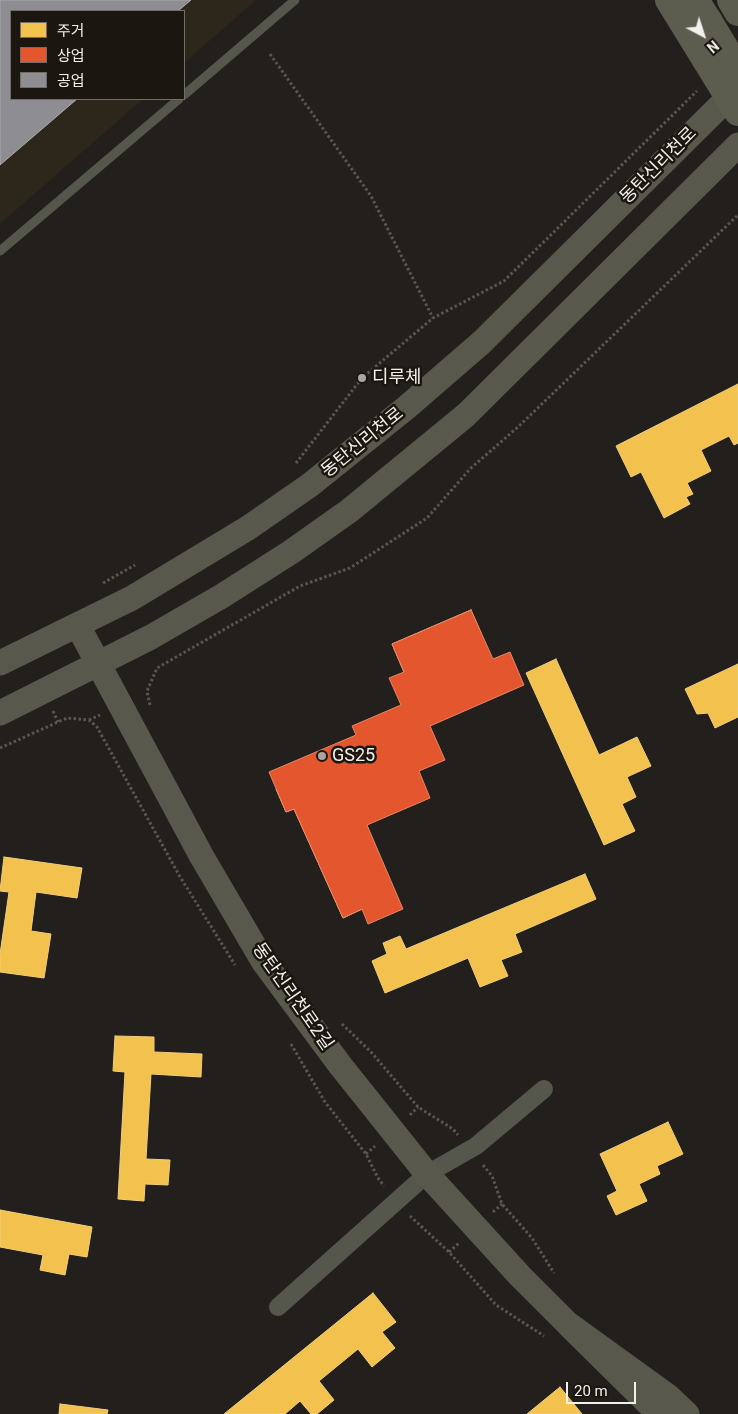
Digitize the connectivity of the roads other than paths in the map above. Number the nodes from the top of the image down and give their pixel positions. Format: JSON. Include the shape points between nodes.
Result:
{"nodes":[{"id":1,"x":294,"y":0,"type":"edge"},
{"id":2,"x":669,"y":0,"type":"edge"},
{"id":3,"x":699,"y":19,"type":"edge"},
{"id":4,"x":738,"y":70,"type":"edge"},
{"id":5,"x":738,"y":88,"type":"edge"},
{"id":6,"x":185,"y":93,"type":"edge"},
{"id":7,"x":178,"y":100,"type":"edge"},
{"id":8,"x":738,"y":112,"type":"edge"},
{"id":9,"x":738,"y":146,"type":"edge"},
{"id":10,"x":0,"y":251,"type":"edge"},
{"id":11,"x":78,"y":626,"type":"junction"},
{"id":12,"x":0,"y":663,"type":"edge"},
{"id":13,"x":99,"y":665,"type":"junction"},
{"id":14,"x":0,"y":713,"type":"edge"},
{"id":15,"x":544,"y":1089,"type":"dead end"},
{"id":16,"x":427,"y":1174,"type":"junction"},
{"id":17,"x":278,"y":1306,"type":"dead end"},
{"id":18,"x":568,"y":1324,"type":"junction"},
{"id":19,"x":659,"y":1414,"type":"edge"},
{"id":20,"x":687,"y":1414,"type":"edge"}],
"edges":[{"from":1,"to":6,"type":"lane"},
{"from":2,"to":3,"type":"highway"},
{"from":3,"to":4,"type":"highway","bridge":true},
{"from":3,"to":8,"type":"highway","bridge":true},
{"from":5,"to":11,"type":"main road","name":"동탄신리천로","via":[[482,342],[370,438],[248,528],[132,598]]},
{"from":7,"to":10,"type":"lane"},
{"from":9,"to":13,"type":"main road","via":[[512,372],[410,464],[291,552],[222,596]]},
{"from":11,"to":12,"type":"main road","name":"동탄신리천로"},
{"from":11,"to":13,"type":"main road","name":"동탄신리천로2길"},
{"from":13,"to":14,"type":"main road"},
{"from":13,"to":16,"type":"main road","name":"동탄신리천로2길","via":[[202,857],[263,961]]},
{"from":15,"to":16,"type":"street","via":[[476,1146]]},
{"from":16,"to":17,"type":"street"},
{"from":16,"to":18,"type":"main road","name":"동탄신리천로2길"},
{"from":18,"to":19,"type":"main road","name":"동탄신리천로2길"},
{"from":18,"to":20,"type":"main road","name":"동탄신리천로2길","via":[[669,1397]]}]}
